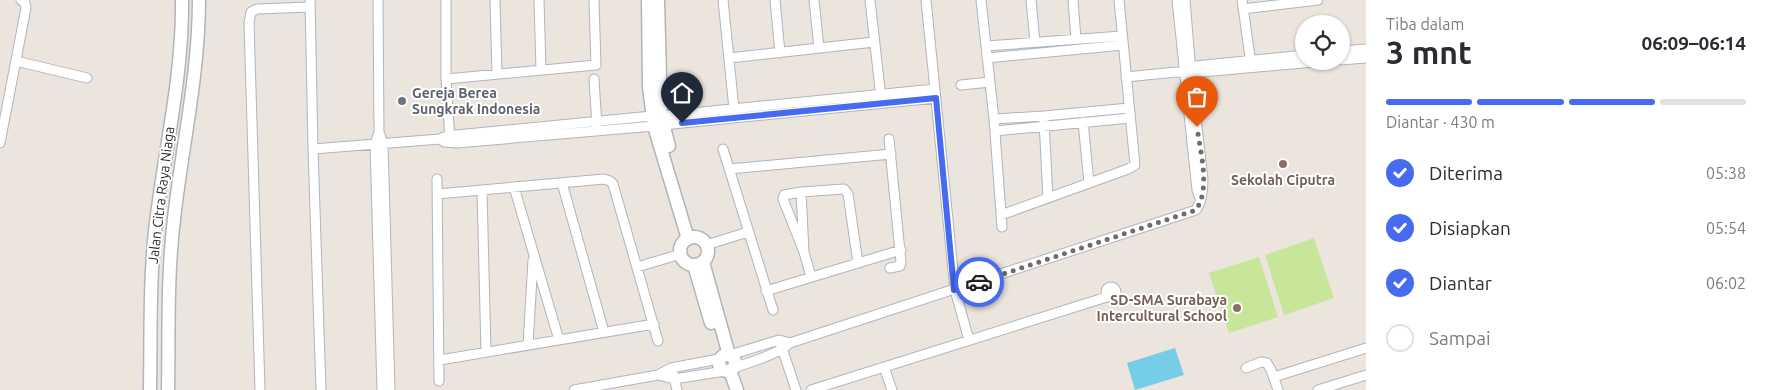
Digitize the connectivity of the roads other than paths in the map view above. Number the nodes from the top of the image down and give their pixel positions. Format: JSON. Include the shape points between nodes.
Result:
{"nodes":[{"id":1,"x":182,"y":0,"type":"edge"},
{"id":2,"x":199,"y":0,"type":"edge"},
{"id":3,"x":378,"y":0,"type":"edge"},
{"id":4,"x":446,"y":0,"type":"edge"},
{"id":5,"x":495,"y":0,"type":"edge"},
{"id":6,"x":540,"y":0,"type":"edge"},
{"id":7,"x":594,"y":0,"type":"edge"},
{"id":8,"x":648,"y":0,"type":"edge"},
{"id":9,"x":658,"y":0,"type":"edge"},
{"id":10,"x":723,"y":0,"type":"edge"},
{"id":11,"x":775,"y":0,"type":"edge"},
{"id":12,"x":814,"y":0,"type":"edge"},
{"id":13,"x":870,"y":0,"type":"edge"},
{"id":14,"x":926,"y":0,"type":"edge"},
{"id":15,"x":981,"y":0,"type":"edge"},
{"id":16,"x":1031,"y":0,"type":"edge"},
{"id":17,"x":1072,"y":0,"type":"edge"},
{"id":18,"x":1119,"y":0,"type":"edge"},
{"id":19,"x":1177,"y":0,"type":"edge"},
{"id":20,"x":1185,"y":0,"type":"edge"},
{"id":21,"x":1318,"y":0,"type":"edge"},
{"id":22,"x":1290,"y":1,"type":"edge"},
{"id":23,"x":23,"y":2,"type":"edge"},
{"id":24,"x":310,"y":4,"type":"edge"},
{"id":25,"x":1242,"y":5,"type":"edge"},
{"id":26,"x":182,"y":24,"type":"junction"},
{"id":27,"x":199,"y":24,"type":"junction"},
{"id":28,"x":1076,"y":39,"type":"junction"},
{"id":29,"x":1122,"y":40,"type":"junction"},
{"id":30,"x":874,"y":42,"type":"junction"},
{"id":31,"x":1035,"y":42,"type":"junction"},
{"id":32,"x":986,"y":46,"type":"junction"},
{"id":33,"x":818,"y":48,"type":"junction"},
{"id":34,"x":1366,"y":49,"type":"edge"},
{"id":35,"x":1350,"y":50,"type":"edge"},
{"id":36,"x":780,"y":53,"type":"junction"},
{"id":37,"x":1295,"y":57,"type":"edge"},
{"id":38,"x":729,"y":58,"type":"junction"},
{"id":39,"x":987,"y":58,"type":"junction"},
{"id":40,"x":1366,"y":58,"type":"edge"},
{"id":41,"x":1350,"y":59,"type":"edge"},
{"id":42,"x":16,"y":61,"type":"junction"},
{"id":43,"x":1295,"y":62,"type":"edge"},
{"id":44,"x":1251,"y":64,"type":"junction"},
{"id":45,"x":541,"y":70,"type":"junction"},
{"id":46,"x":654,"y":70,"type":"junction"},
{"id":47,"x":1185,"y":71,"type":"junction"},
{"id":48,"x":497,"y":74,"type":"junction"},
{"id":49,"x":1126,"y":77,"type":"junction"},
{"id":50,"x":86,"y":78,"type":"dead end"},
{"id":51,"x":446,"y":79,"type":"junction"},
{"id":52,"x":594,"y":79,"type":"dead end"},
{"id":53,"x":990,"y":82,"type":"junction"},
{"id":54,"x":961,"y":86,"type":"dead end"},
{"id":55,"x":936,"y":94,"type":"junction"},
{"id":56,"x":881,"y":99,"type":"junction"},
{"id":57,"x":734,"y":109,"type":"junction"},
{"id":58,"x":772,"y":110,"type":"junction"},
{"id":59,"x":1129,"y":113,"type":"junction"},
{"id":60,"x":994,"y":119,"type":"junction"},
{"id":61,"x":657,"y":121,"type":"junction"},
{"id":62,"x":1044,"y":121,"type":"junction"},
{"id":63,"x":1083,"y":122,"type":"junction"},
{"id":64,"x":597,"y":126,"type":"junction"},
{"id":65,"x":995,"y":131,"type":"junction"},
{"id":66,"x":889,"y":139,"type":"dead end"},
{"id":67,"x":450,"y":140,"type":"junction"},
{"id":68,"x":0,"y":143,"type":"edge"},
{"id":69,"x":379,"y":144,"type":"junction"},
{"id":70,"x":313,"y":148,"type":"junction"},
{"id":71,"x":723,"y":149,"type":"dead end"},
{"id":72,"x":891,"y":154,"type":"junction"},
{"id":73,"x":729,"y":169,"type":"junction"},
{"id":74,"x":437,"y":179,"type":"dead end"},
{"id":75,"x":562,"y":183,"type":"junction"},
{"id":76,"x":1089,"y":183,"type":"junction"},
{"id":77,"x":514,"y":187,"type":"junction"},
{"id":78,"x":482,"y":190,"type":"junction"},
{"id":79,"x":801,"y":192,"type":"junction"},
{"id":80,"x":437,"y":194,"type":"junction"},
{"id":81,"x":1048,"y":198,"type":"junction"},
{"id":82,"x":1001,"y":215,"type":"junction"},
{"id":83,"x":1002,"y":227,"type":"dead end"},
{"id":84,"x":748,"y":232,"type":"junction"},
{"id":85,"x":691,"y":238,"type":"junction"},
{"id":86,"x":706,"y":245,"type":"junction"},
{"id":87,"x":901,"y":250,"type":"junction"},
{"id":88,"x":534,"y":252,"type":"junction"},
{"id":89,"x":804,"y":252,"type":"junction"},
{"id":90,"x":681,"y":254,"type":"junction"},
{"id":91,"x":858,"y":263,"type":"junction"},
{"id":92,"x":698,"y":264,"type":"junction"},
{"id":93,"x":638,"y":267,"type":"junction"},
{"id":94,"x":890,"y":268,"type":"dead end"},
{"id":95,"x":811,"y":277,"type":"junction"},
{"id":96,"x":954,"y":290,"type":"junction"},
{"id":97,"x":766,"y":291,"type":"junction"},
{"id":98,"x":1110,"y":296,"type":"dead end"},
{"id":99,"x":773,"y":310,"type":"dead end"},
{"id":100,"x":654,"y":324,"type":"junction"},
{"id":101,"x":604,"y":332,"type":"junction"},
{"id":102,"x":559,"y":340,"type":"junction"},
{"id":103,"x":969,"y":340,"type":"junction"},
{"id":104,"x":658,"y":341,"type":"dead end"},
{"id":105,"x":528,"y":345,"type":"junction"},
{"id":106,"x":781,"y":345,"type":"junction"},
{"id":107,"x":1366,"y":348,"type":"edge"},
{"id":108,"x":486,"y":352,"type":"junction"},
{"id":109,"x":725,"y":356,"type":"junction"},
{"id":110,"x":440,"y":360,"type":"junction"},
{"id":111,"x":884,"y":367,"type":"junction"},
{"id":112,"x":671,"y":368,"type":"junction"},
{"id":113,"x":1246,"y":368,"type":"dead end"},
{"id":114,"x":730,"y":370,"type":"junction"},
{"id":115,"x":658,"y":375,"type":"junction"},
{"id":116,"x":1366,"y":375,"type":"edge"},
{"id":117,"x":1274,"y":378,"type":"junction"},
{"id":118,"x":674,"y":379,"type":"junction"},
{"id":119,"x":440,"y":381,"type":"dead end"},
{"id":120,"x":838,"y":386,"type":"edge"},
{"id":121,"x":150,"y":390,"type":"edge"},
{"id":122,"x":168,"y":390,"type":"edge"},
{"id":123,"x":260,"y":390,"type":"edge"},
{"id":124,"x":321,"y":390,"type":"edge"},
{"id":125,"x":382,"y":390,"type":"edge"},
{"id":126,"x":390,"y":390,"type":"edge"},
{"id":127,"x":574,"y":390,"type":"edge"},
{"id":128,"x":677,"y":390,"type":"edge"},
{"id":129,"x":736,"y":390,"type":"edge"},
{"id":130,"x":796,"y":390,"type":"edge"},
{"id":131,"x":811,"y":390,"type":"edge"},
{"id":132,"x":892,"y":390,"type":"edge"},
{"id":133,"x":1278,"y":390,"type":"edge"},
{"id":134,"x":1318,"y":390,"type":"edge"}],
"edges":[{"from":1,"to":26,"type":"street","name":"Jalan Citra Raya Niaga"},
{"from":2,"to":27,"type":"street","name":"Jalan Citra Raya Niaga"},
{"from":3,"to":69,"type":"street"},
{"from":4,"to":51,"type":"street"},
{"from":5,"to":48,"type":"street"},
{"from":6,"to":45,"type":"street"},
{"from":7,"to":45,"type":"street","via":[[596,65]]},
{"from":8,"to":46,"type":"street"},
{"from":9,"to":46,"type":"street"},
{"from":10,"to":38,"type":"street"},
{"from":11,"to":36,"type":"street"},
{"from":12,"to":33,"type":"street"},
{"from":13,"to":30,"type":"street"},
{"from":14,"to":55,"type":"street"},
{"from":15,"to":32,"type":"street"},
{"from":16,"to":31,"type":"street"},
{"from":17,"to":28,"type":"street"},
{"from":18,"to":29,"type":"street"},
{"from":19,"to":47,"type":"street"},
{"from":20,"to":47,"type":"street"},
{"from":21,"to":22,"type":"street"},
{"from":22,"to":25,"type":"street"},
{"from":23,"to":42,"type":"street"},
{"from":24,"to":70,"type":"street"},
{"from":24,"to":123,"type":"street","via":[[257,9],[251,12],[249,22]]},
{"from":25,"to":44,"type":"street"},
{"from":26,"to":27,"type":"street"},
{"from":26,"to":121,"type":"street","name":"Jalan Citra Raya Niaga","via":[[156,218]]},
{"from":27,"to":122,"type":"street","name":"Jalan Citra Raya Niaga","via":[[174,220]]},
{"from":28,"to":29,"type":"street"},
{"from":28,"to":31,"type":"street"},
{"from":29,"to":39,"type":"street"},
{"from":29,"to":49,"type":"street"},
{"from":30,"to":33,"type":"street"},
{"from":30,"to":56,"type":"street"},
{"from":31,"to":32,"type":"street"},
{"from":32,"to":39,"type":"street"},
{"from":33,"to":36,"type":"street"},
{"from":34,"to":35,"type":"street"},
{"from":36,"to":38,"type":"street"},
{"from":37,"to":44,"type":"street"},
{"from":38,"to":57,"type":"street"},
{"from":39,"to":53,"type":"street"},
{"from":40,"to":41,"type":"street"},
{"from":42,"to":50,"type":"street"},
{"from":42,"to":68,"type":"street"},
{"from":43,"to":44,"type":"street"},
{"from":44,"to":47,"type":"street"},
{"from":45,"to":48,"type":"street"},
{"from":46,"to":61,"type":"street"},
{"from":47,"to":49,"type":"street"},
{"from":47,"to":96,"type":"street","via":[[1203,180],[1200,204],[1194,211]]},
{"from":48,"to":51,"type":"street"},
{"from":49,"to":59,"type":"street"},
{"from":51,"to":67,"type":"street"},
{"from":52,"to":64,"type":"street"},
{"from":53,"to":54,"type":"street"},
{"from":53,"to":60,"type":"street"},
{"from":55,"to":56,"type":"street"},
{"from":55,"to":96,"type":"street"},
{"from":56,"to":58,"type":"street"},
{"from":57,"to":58,"type":"street"},
{"from":57,"to":61,"type":"street"},
{"from":58,"to":61,"type":"street"},
{"from":59,"to":62,"type":"street"},
{"from":59,"to":63,"type":"street"},
{"from":59,"to":76,"type":"street","via":[[1134,166]]},
{"from":60,"to":62,"type":"street"},
{"from":60,"to":65,"type":"street"},
{"from":61,"to":64,"type":"street"},
{"from":61,"to":85,"type":"street"},
{"from":62,"to":63,"type":"street"},
{"from":62,"to":65,"type":"street"},
{"from":62,"to":81,"type":"street"},
{"from":63,"to":76,"type":"street"},
{"from":64,"to":67,"type":"street"},
{"from":65,"to":82,"type":"street"},
{"from":66,"to":72,"type":"street"},
{"from":67,"to":69,"type":"street","via":[[444,137],[440,140]]},
{"from":69,"to":70,"type":"street"},
{"from":69,"to":125,"type":"street"},
{"from":69,"to":126,"type":"street"},
{"from":70,"to":124,"type":"street"},
{"from":71,"to":73,"type":"street"},
{"from":72,"to":73,"type":"street"},
{"from":72,"to":87,"type":"street"},
{"from":73,"to":84,"type":"street"},
{"from":74,"to":80,"type":"street"},
{"from":75,"to":77,"type":"street"},
{"from":75,"to":93,"type":"street","via":[[604,179],[613,184]]},
{"from":75,"to":101,"type":"street"},
{"from":76,"to":81,"type":"street"},
{"from":77,"to":78,"type":"street"},
{"from":77,"to":88,"type":"street"},
{"from":78,"to":80,"type":"street"},
{"from":78,"to":108,"type":"street"},
{"from":79,"to":89,"type":"street"},
{"from":79,"to":89,"type":"street","via":[[786,193],[783,199]]},
{"from":79,"to":91,"type":"street","via":[[847,191]]},
{"from":80,"to":110,"type":"street"},
{"from":81,"to":82,"type":"street"},
{"from":82,"to":83,"type":"street"},
{"from":84,"to":86,"type":"street"},
{"from":84,"to":97,"type":"street"},
{"from":85,"to":86,"type":"street","via":[[702,240]]},
{"from":85,"to":90,"type":"street","via":[[683,243]]},
{"from":86,"to":92,"type":"street","via":[[708,254]]},
{"from":87,"to":91,"type":"street"},
{"from":87,"to":94,"type":"street","via":[[901,265]]},
{"from":88,"to":102,"type":"street"},
{"from":88,"to":105,"type":"street"},
{"from":89,"to":95,"type":"street"},
{"from":90,"to":92,"type":"street","via":[[686,262]]},
{"from":90,"to":93,"type":"street"},
{"from":91,"to":95,"type":"street"},
{"from":92,"to":109,"type":"street"},
{"from":93,"to":100,"type":"street"},
{"from":95,"to":97,"type":"street"},
{"from":96,"to":103,"type":"street"},
{"from":96,"to":106,"type":"street"},
{"from":97,"to":99,"type":"street"},
{"from":98,"to":103,"type":"street"},
{"from":100,"to":101,"type":"street"},
{"from":100,"to":104,"type":"street"},
{"from":101,"to":102,"type":"street"},
{"from":102,"to":105,"type":"street"},
{"from":103,"to":111,"type":"street"},
{"from":105,"to":108,"type":"street"},
{"from":106,"to":109,"type":"street"},
{"from":106,"to":114,"type":"street","via":[[769,356]]},
{"from":106,"to":130,"type":"street"},
{"from":107,"to":117,"type":"street"},
{"from":108,"to":110,"type":"street"},
{"from":109,"to":112,"type":"street"},
{"from":109,"to":114,"type":"street","via":[[719,365]]},
{"from":110,"to":119,"type":"street"},
{"from":111,"to":120,"type":"street"},
{"from":111,"to":132,"type":"street"},
{"from":112,"to":115,"type":"street"},
{"from":112,"to":118,"type":"street"},
{"from":113,"to":117,"type":"street","via":[[1264,362]]},
{"from":114,"to":118,"type":"street"},
{"from":114,"to":129,"type":"street"},
{"from":115,"to":118,"type":"street"},
{"from":115,"to":127,"type":"street"},
{"from":116,"to":134,"type":"street"},
{"from":117,"to":133,"type":"street"},
{"from":118,"to":128,"type":"street"},
{"from":120,"to":131,"type":"street"}]}
